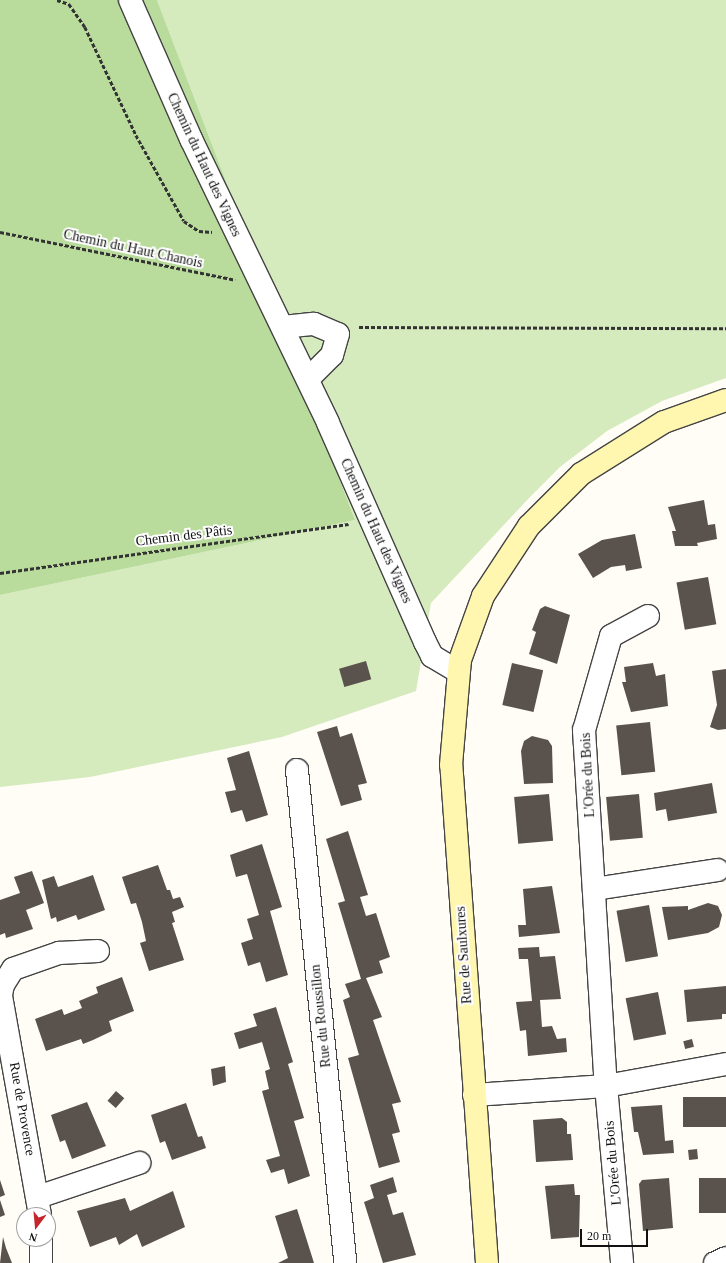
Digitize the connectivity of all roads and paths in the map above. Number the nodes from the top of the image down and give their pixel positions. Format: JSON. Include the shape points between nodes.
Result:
{"nodes":[{"id":1,"x":57,"y":0,"type":"edge"},
{"id":2,"x":130,"y":0,"type":"edge"},
{"id":3,"x":0,"y":232,"type":"edge"},
{"id":4,"x":236,"y":234,"type":"junction"},
{"id":5,"x":263,"y":283,"type":"junction"},
{"id":6,"x":283,"y":327,"type":"junction"},
{"id":7,"x":726,"y":328,"type":"edge"},
{"id":8,"x":338,"y":334,"type":"junction"},
{"id":9,"x":308,"y":380,"type":"junction"},
{"id":10,"x":719,"y":403,"type":"edge"},
{"id":11,"x":372,"y":521,"type":"junction"},
{"id":12,"x":0,"y":573,"type":"edge"},
{"id":13,"x":648,"y":616,"type":"dead end"},
{"id":14,"x":458,"y":671,"type":"junction"},
{"id":15,"x":298,"y":770,"type":"dead end"},
{"id":16,"x":718,"y":870,"type":"dead end"},
{"id":17,"x":595,"y":888,"type":"junction"},
{"id":18,"x":98,"y":951,"type":"dead end"},
{"id":19,"x":726,"y":1064,"type":"edge"},
{"id":20,"x":606,"y":1086,"type":"junction"},
{"id":21,"x":474,"y":1095,"type":"junction"},
{"id":22,"x":139,"y":1163,"type":"dead end"},
{"id":23,"x":39,"y":1206,"type":"edge"},
{"id":24,"x":41,"y":1247,"type":"edge"},
{"id":25,"x":726,"y":1258,"type":"edge"},
{"id":26,"x":41,"y":1263,"type":"edge"},
{"id":27,"x":345,"y":1263,"type":"edge"},
{"id":28,"x":487,"y":1263,"type":"edge"},
{"id":29,"x":622,"y":1263,"type":"edge"},
{"id":30,"x":714,"y":1263,"type":"edge"}],
"edges":[{"from":1,"to":4,"type":"path","via":[[69,4],[85,27],[136,135],[184,221],[199,231]]},
{"from":2,"to":4,"type":"street","name":"Chemin du Haut des Vignes"},
{"from":3,"to":5,"type":"path","name":"Chemin du Haut Chanois"},
{"from":4,"to":5,"type":"street","name":"Chemin du Haut des Vignes"},
{"from":5,"to":6,"type":"street","name":"Chemin du Haut des Vignes"},
{"from":6,"to":8,"type":"street","via":[[314,324]]},
{"from":6,"to":9,"type":"street","name":"Chemin du Haut des Vignes"},
{"from":7,"to":8,"type":"path","via":[[366,325]]},
{"from":8,"to":9,"type":"street","via":[[332,355]]},
{"from":9,"to":11,"type":"street","name":"Chemin du Haut des Vignes"},
{"from":10,"to":14,"type":"street","name":"Rue de Saulxures","via":[[664,422],[581,474],[529,526],[483,596]]},
{"from":11,"to":12,"type":"path","name":"Chemin des Pâtis"},
{"from":11,"to":14,"type":"street","name":"Chemin du Haut des Vignes","via":[[432,656]]},
{"from":13,"to":17,"type":"street","name":"L'Orée du Bois","via":[[611,636],[584,730]]},
{"from":14,"to":21,"type":"street","name":"Rue de Saulxures","via":[[451,765]]},
{"from":15,"to":27,"type":"street","name":"Rue du Roussillon"},
{"from":16,"to":17,"type":"street"},
{"from":17,"to":20,"type":"street","name":"L'Orée du Bois"},
{"from":18,"to":23,"type":"street","name":"Rue de Provence","via":[[59,953],[13,970],[3,985],[1,995]]},
{"from":19,"to":20,"type":"street"},
{"from":20,"to":21,"type":"street"},
{"from":20,"to":29,"type":"street","name":"L'Orée du Bois"},
{"from":21,"to":28,"type":"street","name":"Rue de Saulxures"},
{"from":22,"to":23,"type":"street","name":"Rue de Provence"},
{"from":24,"to":26,"type":"street"},
{"from":25,"to":30,"type":"street"}]}
